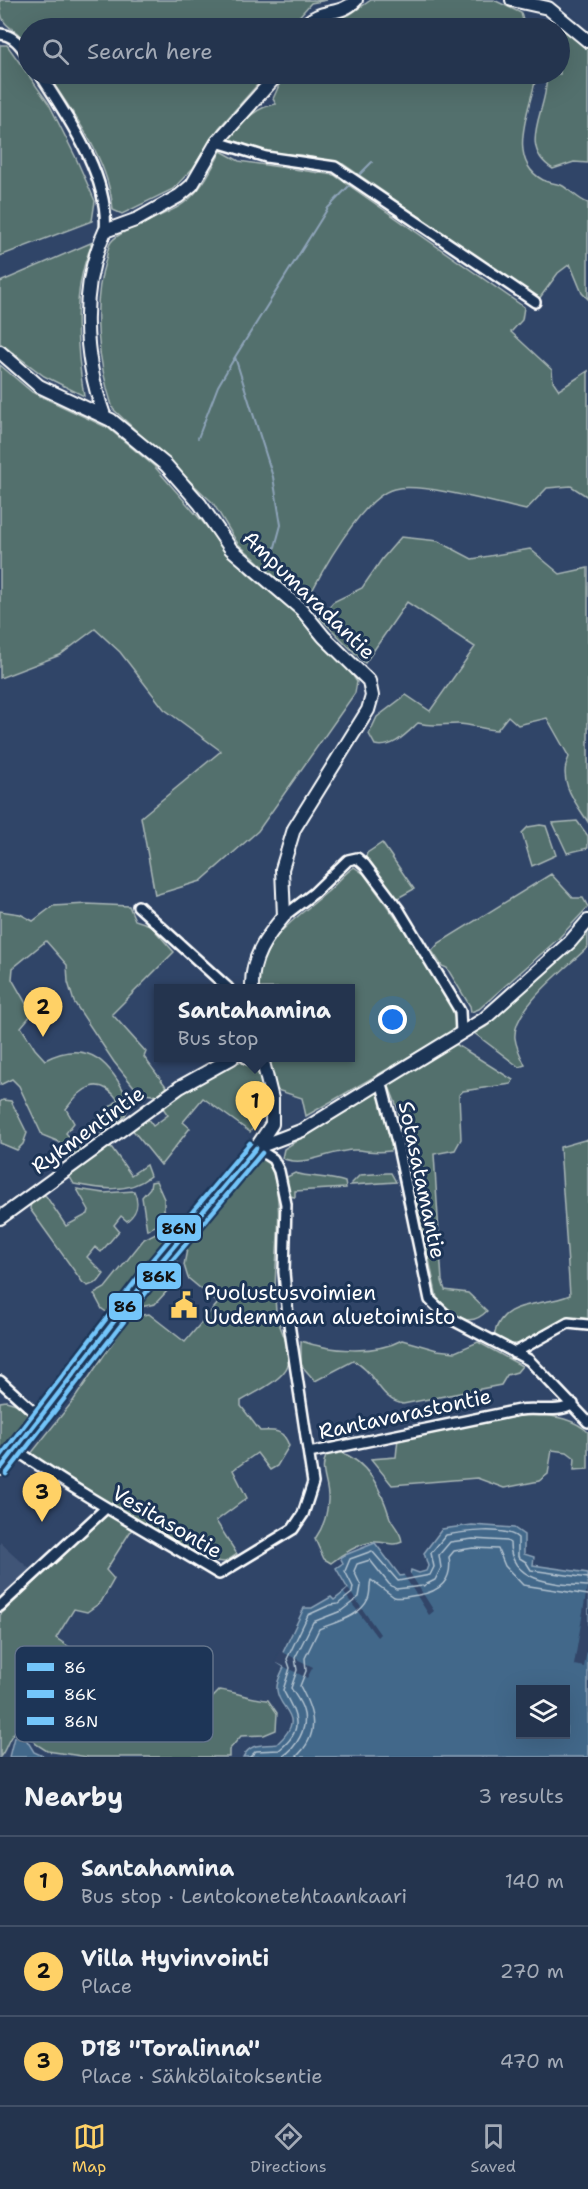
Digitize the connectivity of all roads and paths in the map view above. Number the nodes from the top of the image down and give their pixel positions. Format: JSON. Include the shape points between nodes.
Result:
{"nodes":[{"id":1,"x":356,"y":0,"type":"edge"},
{"id":2,"x":512,"y":0,"type":"edge"},
{"id":3,"x":311,"y":18,"type":"edge"},
{"id":4,"x":560,"y":18,"type":"edge"},
{"id":5,"x":570,"y":26,"type":"edge"},
{"id":6,"x":0,"y":34,"type":"edge"},
{"id":7,"x":588,"y":41,"type":"edge"},
{"id":8,"x":18,"y":42,"type":"edge"},
{"id":9,"x":46,"y":84,"type":"edge"},
{"id":10,"x":270,"y":84,"type":"edge"},
{"id":11,"x":217,"y":142,"type":"junction"},
{"id":12,"x":105,"y":231,"type":"junction"},
{"id":13,"x":536,"y":302,"type":"dead end"},
{"id":14,"x":0,"y":352,"type":"edge"},
{"id":15,"x":104,"y":415,"type":"junction"},
{"id":16,"x":138,"y":906,"type":"dead end"},
{"id":17,"x":284,"y":916,"type":"junction"},
{"id":18,"x":588,"y":921,"type":"edge"},
{"id":19,"x":224,"y":984,"type":"edge"},
{"id":20,"x":252,"y":984,"type":"edge"},
{"id":21,"x":461,"y":1032,"type":"junction"},
{"id":22,"x":225,"y":1062,"type":"edge"},
{"id":23,"x":263,"y":1062,"type":"edge"},
{"id":24,"x":381,"y":1081,"type":"junction"},
{"id":25,"x":256,"y":1148,"type":"junction"},
{"id":26,"x":0,"y":1218,"type":"edge"},
{"id":27,"x":588,"y":1325,"type":"edge"},
{"id":28,"x":514,"y":1353,"type":"junction"},
{"id":29,"x":0,"y":1382,"type":"edge"},
{"id":30,"x":573,"y":1404,"type":"junction"},
{"id":31,"x":41,"y":1418,"type":"junction"},
{"id":32,"x":588,"y":1422,"type":"edge"},
{"id":33,"x":16,"y":1450,"type":"junction"},
{"id":34,"x":309,"y":1453,"type":"junction"},
{"id":35,"x":0,"y":1469,"type":"edge"},
{"id":36,"x":106,"y":1508,"type":"junction"},
{"id":37,"x":0,"y":1606,"type":"edge"}],
"edges":[{"from":1,"to":3,"type":"street","via":[[349,7]]},
{"from":2,"to":4,"type":"street","via":[[548,8]]},
{"from":5,"to":7,"type":"street"},
{"from":6,"to":8,"type":"street"},
{"from":9,"to":12,"type":"street","via":[[95,171],[104,196]]},
{"from":10,"to":11,"type":"street"},
{"from":11,"to":12,"type":"street","via":[[192,185],[179,196],[138,219]]},
{"from":11,"to":13,"type":"street","via":[[266,157],[335,167]]},
{"from":12,"to":15,"type":"street","via":[[87,285],[86,317],[96,391]]},
{"from":14,"to":15,"type":"street","name":"Ampumaradantie","via":[[39,386]]},
{"from":15,"to":17,"type":"street","name":"Ampumaradantie","via":[[166,465],[200,504],[231,549],[302,610],[369,681],[372,696],[368,710],[294,829],[282,869]]},
{"from":16,"to":19,"type":"street"},
{"from":17,"to":20,"type":"street","via":[[257,956]]},
{"from":17,"to":21,"type":"street","via":[[348,860],[357,858],[399,910],[460,1011]]},
{"from":18,"to":21,"type":"street","via":[[484,1019]]},
{"from":21,"to":24,"type":"street"},
{"from":22,"to":26,"type":"street","name":"Rykmentintie","via":[[180,1087]]},
{"from":23,"to":25,"type":"street","via":[[272,1099],[272,1124]]},
{"from":24,"to":25,"type":"street","via":[[303,1130]]},
{"from":24,"to":28,"type":"street","name":"Sotasatamantie","via":[[430,1300],[449,1317]]},
{"from":25,"to":31,"type":"street","via":[[121,1311]]},
{"from":25,"to":34,"type":"street","name":"Rantavarastontie","via":[[273,1159],[286,1204],[285,1283]]},
{"from":27,"to":28,"type":"street","via":[[568,1323]]},
{"from":28,"to":30,"type":"street","name":"Sotasatamantie","via":[[529,1360]]},
{"from":29,"to":31,"type":"street"},
{"from":30,"to":32,"type":"street","name":"Sotasatamantie"},
{"from":30,"to":34,"type":"street","name":"Rantavarastontie","via":[[554,1410],[519,1410]]},
{"from":31,"to":33,"type":"street"},
{"from":33,"to":35,"type":"street"},
{"from":33,"to":36,"type":"street","name":"Vesitasontie"},
{"from":34,"to":36,"type":"street","name":"Vesitasontie","via":[[313,1483],[303,1514],[292,1529],[219,1574]]},
{"from":36,"to":37,"type":"street"}]}
